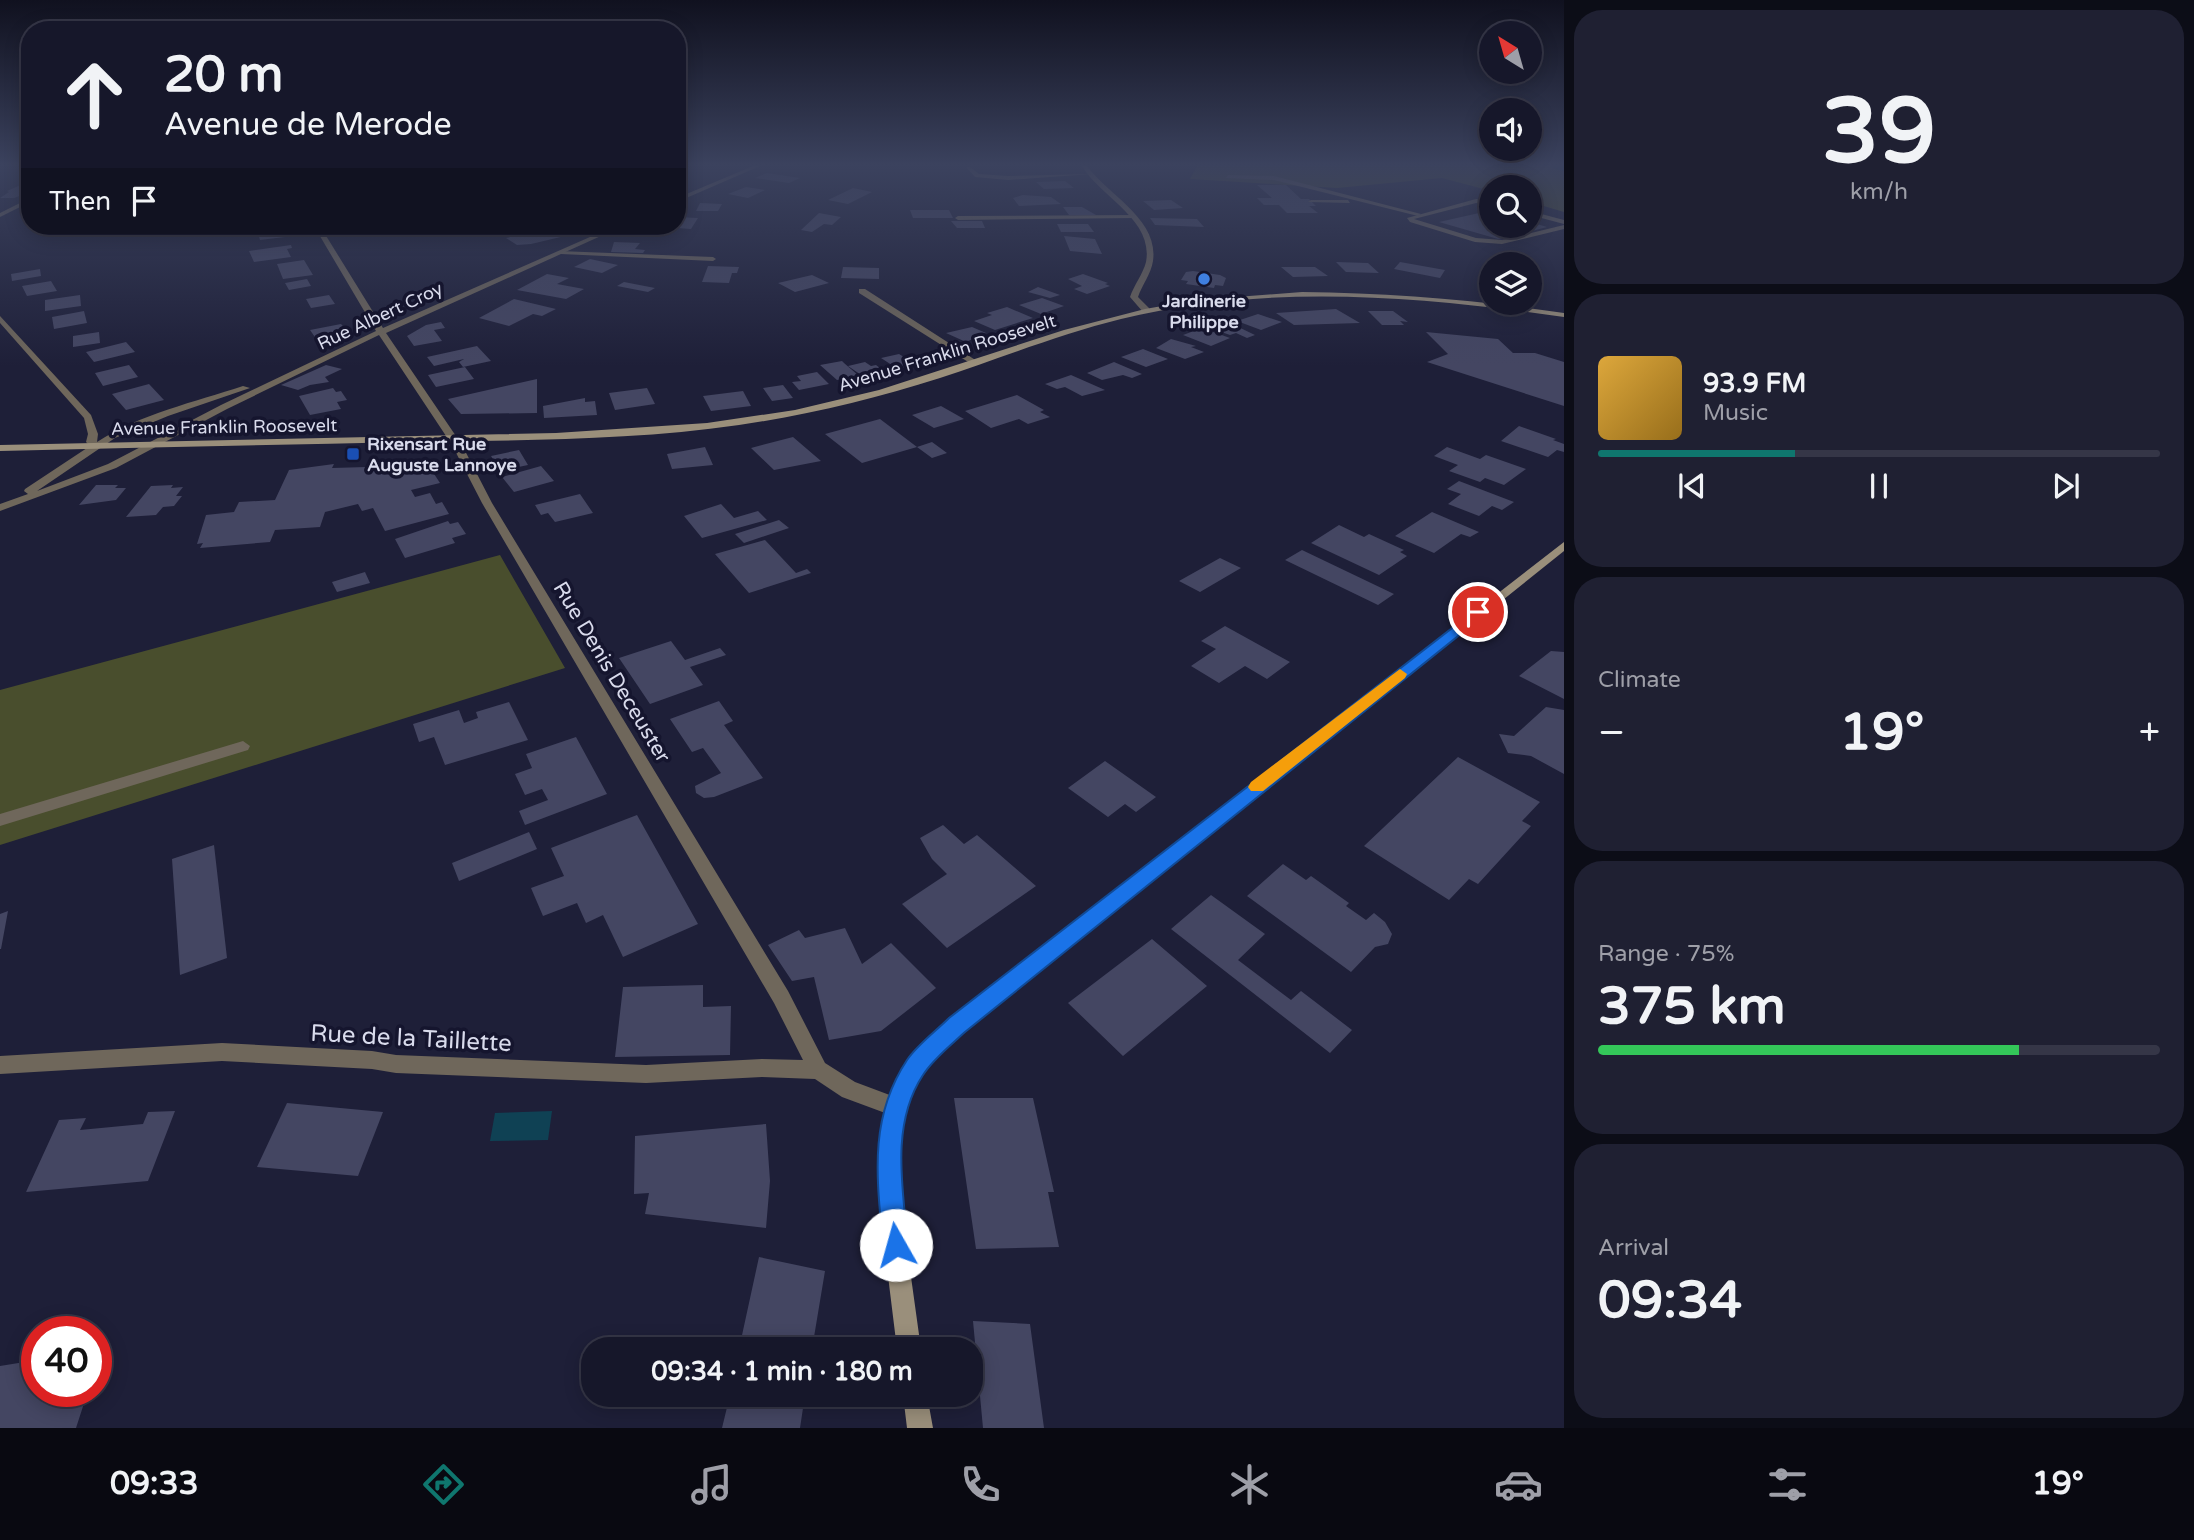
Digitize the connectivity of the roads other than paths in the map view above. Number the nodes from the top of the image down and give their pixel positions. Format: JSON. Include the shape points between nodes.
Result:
{"nodes":[{"id":1,"x":1145,"y":233,"type":"edge"},
{"id":2,"x":1451,"y":233,"type":"edge"},
{"id":3,"x":1541,"y":233,"type":"edge"},
{"id":4,"x":322,"y":235,"type":"edge"},
{"id":5,"x":600,"y":235,"type":"edge"},
{"id":6,"x":561,"y":252,"type":"junction"},
{"id":7,"x":713,"y":259,"type":"dead end"},
{"id":8,"x":862,"y":291,"type":"dead end"},
{"id":9,"x":1146,"y":310,"type":"junction"},
{"id":10,"x":1564,"y":316,"type":"edge"},
{"id":11,"x":0,"y":318,"type":"edge"},
{"id":12,"x":380,"y":332,"type":"junction"},
{"id":13,"x":976,"y":363,"type":"junction"},
{"id":14,"x":307,"y":367,"type":"junction"},
{"id":15,"x":451,"y":438,"type":"junction"},
{"id":16,"x":156,"y":444,"type":"junction"},
{"id":17,"x":95,"y":445,"type":"junction"},
{"id":18,"x":0,"y":448,"type":"edge"},
{"id":19,"x":5,"y":506,"type":"edge"},
{"id":20,"x":1564,"y":545,"type":"edge"},
{"id":21,"x":243,"y":746,"type":"dead end"},
{"id":22,"x":0,"y":820,"type":"edge"},
{"id":23,"x":0,"y":1065,"type":"edge"},
{"id":24,"x":818,"y":1070,"type":"junction"},
{"id":25,"x":896,"y":1107,"type":"junction"},
{"id":26,"x":908,"y":1337,"type":"edge"},
{"id":27,"x":917,"y":1407,"type":"edge"},
{"id":28,"x":920,"y":1428,"type":"edge"}],
"edges":[{"from":1,"to":9,"type":"street","via":[[1150,240],[1149,262],[1134,297]]},
{"from":2,"to":3,"type":"street","via":[[1502,242]]},
{"from":4,"to":12,"type":"street","name":"Rue Denis Deceuster"},
{"from":5,"to":6,"type":"street","name":"Rue Albert Croy"},
{"from":6,"to":7,"type":"street"},
{"from":6,"to":12,"type":"street","name":"Rue Albert Croy"},
{"from":8,"to":13,"type":"street"},
{"from":9,"to":10,"type":"main road","name":"Avenue Franklin Roosevelt","via":[[1205,301],[1336,295],[1426,299]]},
{"from":9,"to":13,"type":"main road","name":"Avenue Franklin Roosevelt"},
{"from":11,"to":17,"type":"street","via":[[88,417]]},
{"from":12,"to":14,"type":"street","name":"Rue Albert Croy"},
{"from":12,"to":15,"type":"street","name":"Rue Denis Deceuster"},
{"from":13,"to":15,"type":"main road","name":"Avenue Franklin Roosevelt","via":[[836,404],[707,426]]},
{"from":14,"to":16,"type":"street","name":"Rue Albert Croy"},
{"from":14,"to":17,"type":"street","name":"Rue Albert Croy","via":[[165,414]]},
{"from":15,"to":16,"type":"main road","name":"Avenue Franklin Roosevelt"},
{"from":15,"to":24,"type":"street","name":"Rue Denis Deceuster","via":[[782,997]]},
{"from":16,"to":17,"type":"main road","name":"Avenue Franklin Roosevelt"},
{"from":16,"to":19,"type":"street","name":"Rue Albert Croy","via":[[67,485]]},
{"from":17,"to":18,"type":"main road","name":"Avenue Franklin Roosevelt"},
{"from":17,"to":19,"type":"street","name":"Rue Albert Croy"},
{"from":20,"to":25,"type":"main road","via":[[957,1025],[915,1066]]},
{"from":21,"to":22,"type":"street"},
{"from":23,"to":24,"type":"street","name":"Rue de la Taillette","via":[[222,1052],[396,1065],[646,1074]]},
{"from":24,"to":25,"type":"street","via":[[849,1090]]},
{"from":25,"to":26,"type":"main road","via":[[890,1132],[890,1186]]},
{"from":27,"to":28,"type":"main road"}]}
